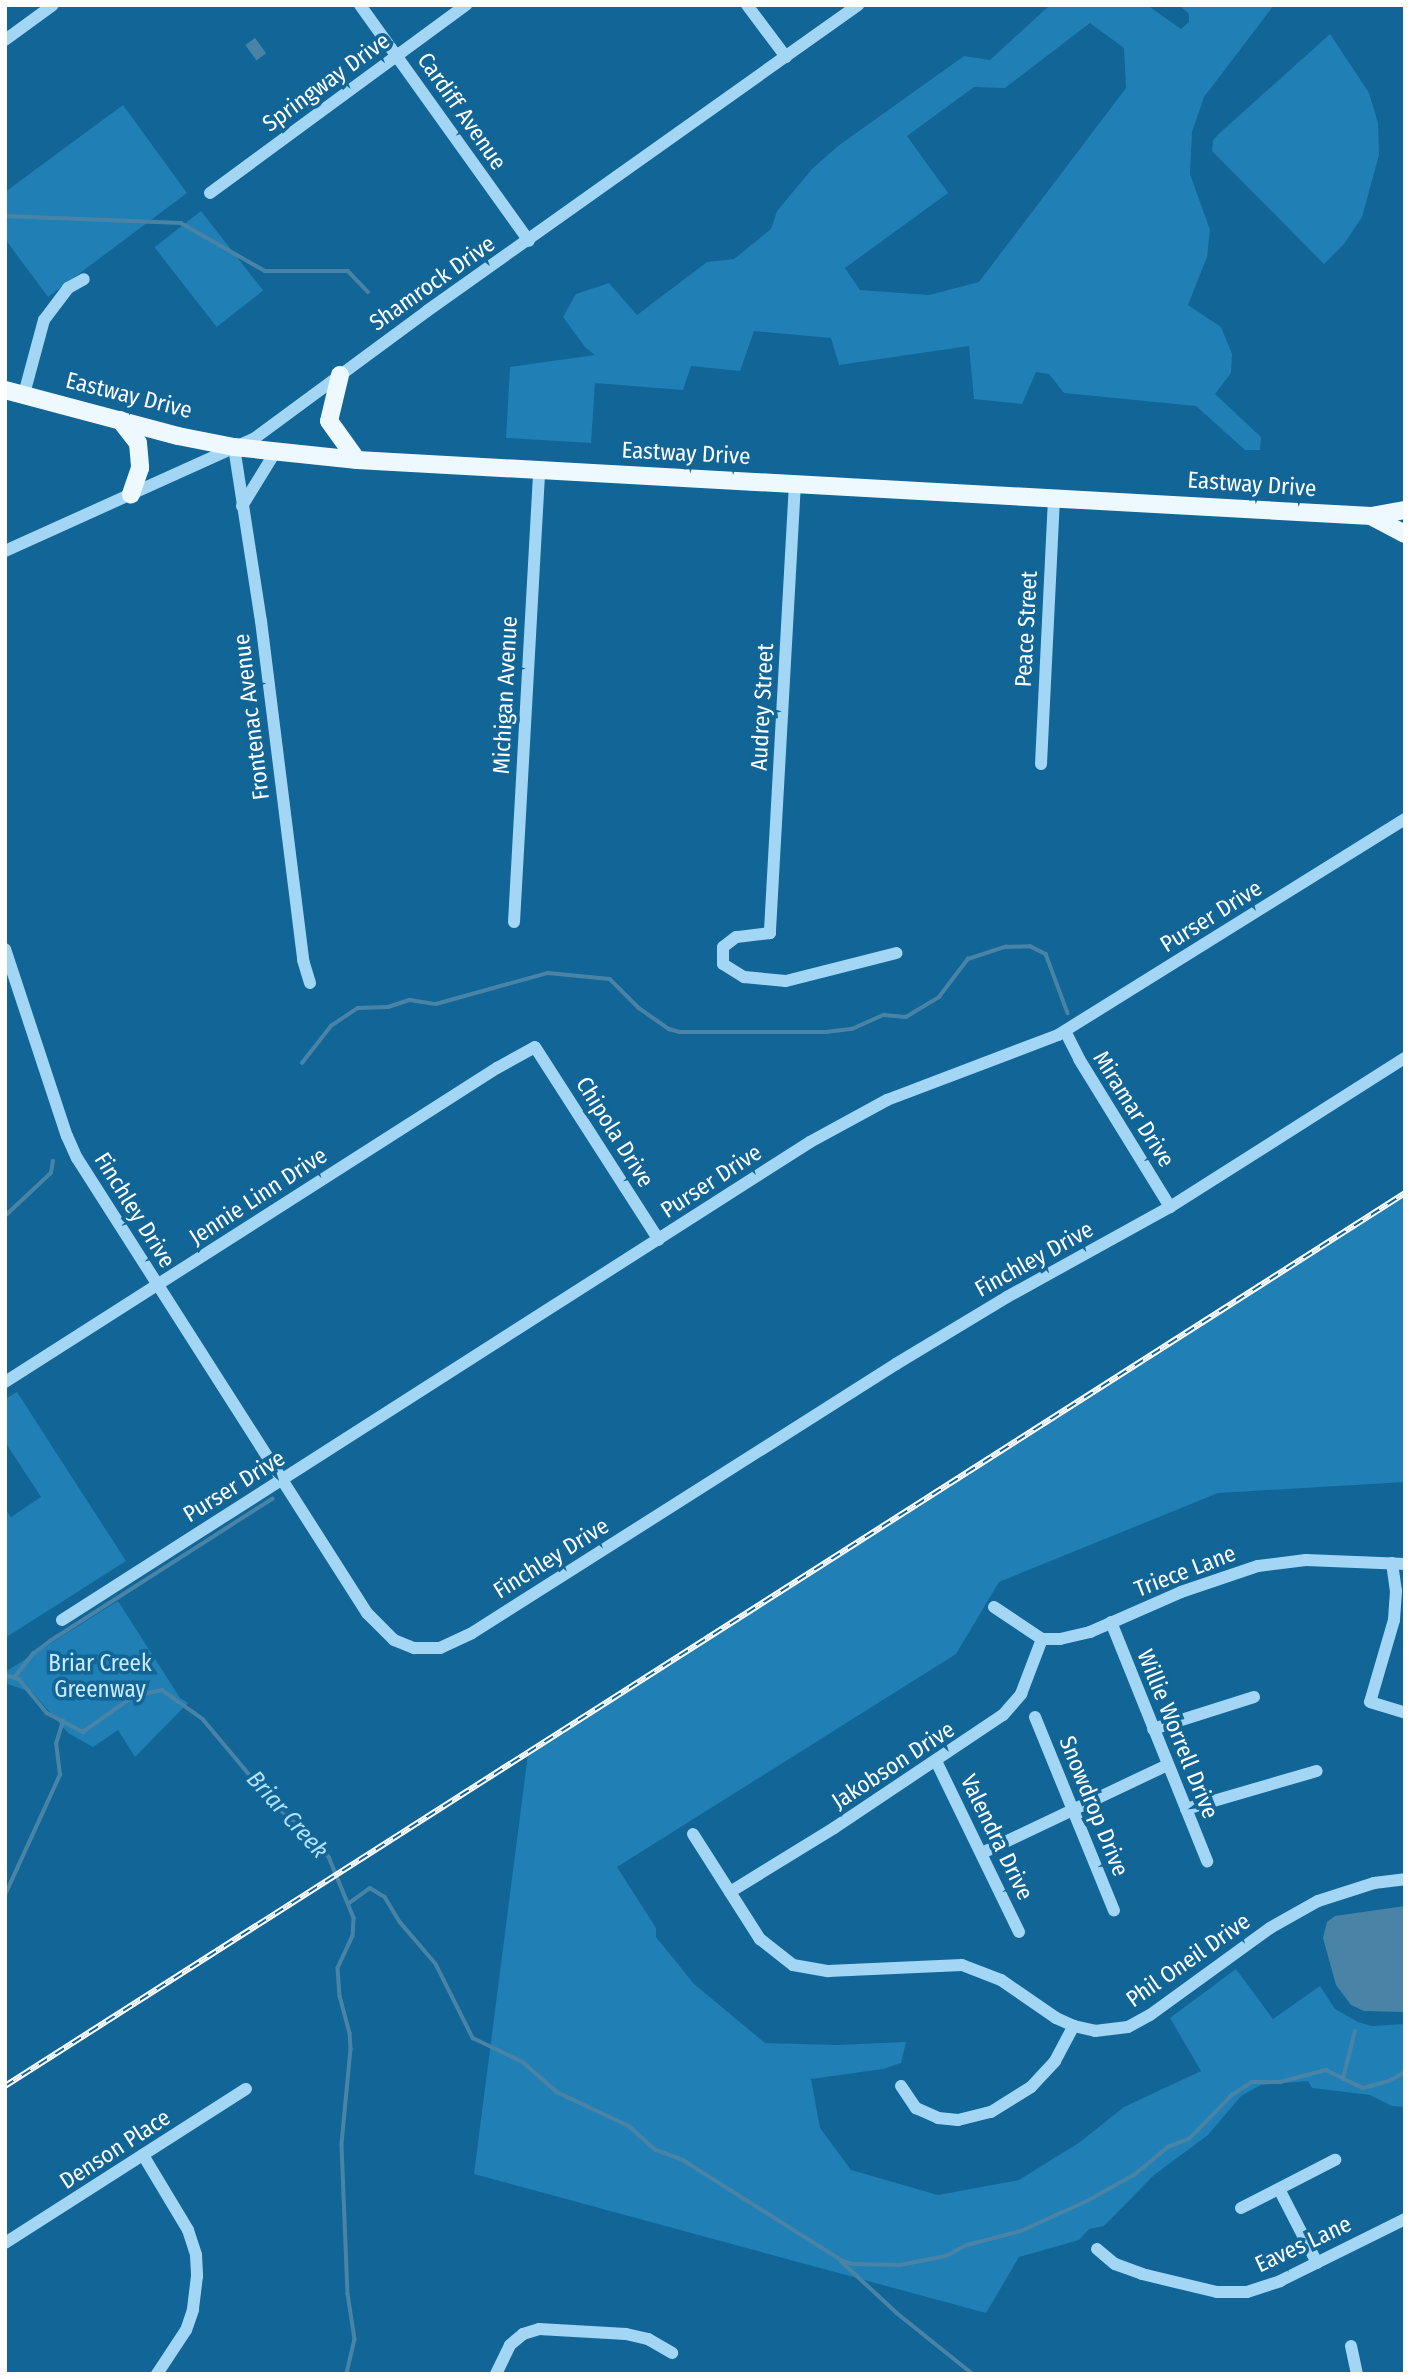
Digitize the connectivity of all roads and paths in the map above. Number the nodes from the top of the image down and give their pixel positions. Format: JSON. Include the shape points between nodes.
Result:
{"nodes":[{"id":1,"x":52,"y":5,"type":"edge"},
{"id":2,"x":360,"y":5,"type":"edge"},
{"id":3,"x":466,"y":5,"type":"edge"},
{"id":4,"x":747,"y":5,"type":"edge"},
{"id":5,"x":858,"y":5,"type":"edge"},
{"id":6,"x":5,"y":40,"type":"edge"},
{"id":7,"x":397,"y":57,"type":"junction"},
{"id":8,"x":786,"y":57,"type":"junction"},
{"id":9,"x":210,"y":193,"type":"dead end"},
{"id":10,"x":528,"y":241,"type":"junction"},
{"id":11,"x":85,"y":279,"type":"dead end"},
{"id":12,"x":340,"y":375,"type":"junction"},
{"id":13,"x":5,"y":390,"type":"edge"},
{"id":14,"x":24,"y":394,"type":"junction"},
{"id":15,"x":120,"y":419,"type":"junction"},
{"id":16,"x":234,"y":447,"type":"junction"},
{"id":17,"x":276,"y":450,"type":"junction"},
{"id":18,"x":357,"y":460,"type":"junction"},
{"id":19,"x":539,"y":470,"type":"junction"},
{"id":20,"x":795,"y":483,"type":"junction"},
{"id":21,"x":131,"y":494,"type":"junction"},
{"id":22,"x":1054,"y":497,"type":"junction"},
{"id":23,"x":242,"y":507,"type":"junction"},
{"id":24,"x":1405,"y":510,"type":"edge"},
{"id":25,"x":1371,"y":516,"type":"junction"},
{"id":26,"x":1405,"y":534,"type":"edge"},
{"id":27,"x":5,"y":551,"type":"edge"},
{"id":28,"x":1041,"y":764,"type":"dead end"},
{"id":29,"x":1405,"y":819,"type":"edge"},
{"id":30,"x":514,"y":922,"type":"dead end"},
{"id":31,"x":5,"y":949,"type":"edge"},
{"id":32,"x":897,"y":953,"type":"dead end"},
{"id":33,"x":310,"y":983,"type":"dead end"},
{"id":34,"x":1065,"y":1031,"type":"junction"},
{"id":35,"x":535,"y":1047,"type":"joint"},
{"id":36,"x":1405,"y":1058,"type":"edge"},
{"id":37,"x":1170,"y":1207,"type":"junction"},
{"id":38,"x":659,"y":1240,"type":"junction"},
{"id":39,"x":157,"y":1285,"type":"junction"},
{"id":40,"x":5,"y":1382,"type":"edge"},
{"id":41,"x":282,"y":1481,"type":"junction"},
{"id":42,"x":1398,"y":1564,"type":"edge"},
{"id":43,"x":994,"y":1607,"type":"dead end"},
{"id":44,"x":62,"y":1620,"type":"dead end"},
{"id":45,"x":1111,"y":1622,"type":"junction"},
{"id":46,"x":1042,"y":1639,"type":"junction"},
{"id":47,"x":1254,"y":1697,"type":"dead end"},
{"id":48,"x":1405,"y":1713,"type":"edge"},
{"id":49,"x":1035,"y":1717,"type":"dead end"},
{"id":50,"x":1153,"y":1729,"type":"junction"},
{"id":51,"x":936,"y":1761,"type":"junction"},
{"id":52,"x":1167,"y":1765,"type":"junction"},
{"id":53,"x":1317,"y":1771,"type":"dead end"},
{"id":54,"x":1186,"y":1809,"type":"junction"},
{"id":55,"x":1073,"y":1810,"type":"junction"},
{"id":56,"x":693,"y":1834,"type":"dead end"},
{"id":57,"x":982,"y":1853,"type":"junction"},
{"id":58,"x":1206,"y":1861,"type":"dead end"},
{"id":59,"x":1405,"y":1879,"type":"edge"},
{"id":60,"x":730,"y":1892,"type":"junction"},
{"id":61,"x":1114,"y":1910,"type":"dead end"},
{"id":62,"x":1019,"y":1932,"type":"dead end"},
{"id":63,"x":1074,"y":2026,"type":"junction"},
{"id":64,"x":901,"y":2086,"type":"dead end"},
{"id":65,"x":247,"y":2089,"type":"dead end"},
{"id":66,"x":143,"y":2155,"type":"junction"},
{"id":67,"x":1335,"y":2160,"type":"dead end"},
{"id":68,"x":1279,"y":2189,"type":"junction"},
{"id":69,"x":1241,"y":2208,"type":"dead end"},
{"id":70,"x":1405,"y":2219,"type":"edge"},
{"id":71,"x":5,"y":2244,"type":"edge"},
{"id":72,"x":1097,"y":2249,"type":"dead end"},
{"id":73,"x":1317,"y":2263,"type":"junction"},
{"id":74,"x":1351,"y":2346,"type":"dead end"},
{"id":75,"x":673,"y":2353,"type":"dead end"},
{"id":76,"x":157,"y":2374,"type":"edge"},
{"id":77,"x":496,"y":2374,"type":"edge"},
{"id":78,"x":1357,"y":2374,"type":"edge"}],
"edges":[{"from":1,"to":6,"type":"street"},
{"from":2,"to":7,"type":"street","name":"Cardiff Avenue"},
{"from":3,"to":7,"type":"street","name":"Springway Drive"},
{"from":4,"to":8,"type":"street"},
{"from":5,"to":8,"type":"street","name":"Shamrock Drive"},
{"from":7,"to":9,"type":"street","name":"Springway Drive"},
{"from":7,"to":10,"type":"street","name":"Cardiff Avenue"},
{"from":8,"to":10,"type":"street","name":"Shamrock Drive"},
{"from":10,"to":12,"type":"street","name":"Shamrock Drive"},
{"from":11,"to":14,"type":"street","via":[[68,288],[44,320]]},
{"from":12,"to":16,"type":"street","name":"Shamrock Drive","via":[[277,423]]},
{"from":12,"to":18,"type":"main road","via":[[329,421]]},
{"from":13,"to":14,"type":"main road","name":"Eastway Drive"},
{"from":14,"to":15,"type":"main road","name":"Eastway Drive"},
{"from":15,"to":16,"type":"main road","name":"Eastway Drive"},
{"from":15,"to":21,"type":"main road","via":[[138,443],[140,468]]},
{"from":16,"to":17,"type":"main road","name":"Eastway Drive"},
{"from":16,"to":21,"type":"street","name":"Shamrock Drive"},
{"from":16,"to":23,"type":"street","name":"Frontenac Avenue"},
{"from":17,"to":18,"type":"main road","name":"Eastway Drive"},
{"from":17,"to":23,"type":"street"},
{"from":18,"to":19,"type":"main road","name":"Eastway Drive"},
{"from":19,"to":20,"type":"main road","name":"Eastway Drive"},
{"from":19,"to":30,"type":"street","name":"Michigan Avenue"},
{"from":20,"to":22,"type":"main road","name":"Eastway Drive"},
{"from":20,"to":32,"type":"street","name":"Audrey Street","via":[[770,933],[736,937],[723,947],[723,964],[744,977],[786,981]]},
{"from":21,"to":27,"type":"street","name":"Shamrock Drive"},
{"from":22,"to":25,"type":"main road","name":"Eastway Drive"},
{"from":22,"to":28,"type":"street","name":"Peace Street"},
{"from":23,"to":33,"type":"street","name":"Frontenac Avenue","via":[[303,960]]},
{"from":24,"to":25,"type":"main road","name":"Eastway Drive"},
{"from":25,"to":26,"type":"main road","name":"Eastway Drive"},
{"from":29,"to":34,"type":"street","name":"Purser Drive"},
{"from":31,"to":39,"type":"street","name":"Finchley Drive","via":[[67,1136]]},
{"from":34,"to":37,"type":"street","name":"Miramar Drive"},
{"from":34,"to":38,"type":"street","name":"Purser Drive","via":[[848,1119]]},
{"from":35,"to":38,"type":"street","name":"Chipola Drive"},
{"from":35,"to":39,"type":"street","name":"Jennie Linn Drive"},
{"from":36,"to":37,"type":"street","name":"Finchley Drive"},
{"from":37,"to":41,"type":"street","name":"Finchley Drive","via":[[985,1310],[471,1633],[440,1648],[404,1645],[376,1624]]},
{"from":38,"to":41,"type":"street","name":"Purser Drive"},
{"from":39,"to":40,"type":"street","name":"Jennie Linn Drive"},
{"from":39,"to":41,"type":"street","name":"Finchley Drive"},
{"from":41,"to":44,"type":"street","name":"Purser Drive"},
{"from":42,"to":45,"type":"street","name":"Triece Lane","via":[[1306,1560],[1258,1566]]},
{"from":42,"to":48,"type":"street","via":[[1394,1620],[1370,1702]]},
{"from":43,"to":46,"type":"street"},
{"from":45,"to":46,"type":"street","name":"Triece Lane","via":[[1073,1638]]},
{"from":45,"to":50,"type":"street","name":"Willie Worrell Drive"},
{"from":46,"to":51,"type":"street","name":"Jakobson Drive","via":[[1029,1679],[1013,1705]]},
{"from":47,"to":50,"type":"street"},
{"from":49,"to":55,"type":"street","name":"Snowdrop Drive"},
{"from":50,"to":52,"type":"street","name":"Willie Worrell Drive"},
{"from":51,"to":57,"type":"street","name":"Valendra Drive"},
{"from":51,"to":60,"type":"street","name":"Jakobson Drive"},
{"from":52,"to":54,"type":"street","name":"Willie Worrell Drive"},
{"from":52,"to":55,"type":"street"},
{"from":53,"to":54,"type":"street"},
{"from":54,"to":58,"type":"street","name":"Willie Worrell Drive"},
{"from":55,"to":57,"type":"street"},
{"from":55,"to":61,"type":"street","name":"Snowdrop Drive"},
{"from":56,"to":60,"type":"street","name":"Phil Oneil Drive"},
{"from":57,"to":62,"type":"street","name":"Valendra Drive"},
{"from":59,"to":63,"type":"street","name":"Phil Oneil Drive","via":[[1343,1892],[1297,1912],[1128,2026],[1095,2031]]},
{"from":60,"to":63,"type":"street","name":"Phil Oneil Drive","via":[[760,1939],[793,1965],[828,1971],[962,1965],[1001,1980]]},
{"from":63,"to":64,"type":"street","via":[[1055,2061],[1031,2087],[991,2112],[958,2120],[938,2118],[916,2108]]},
{"from":65,"to":66,"type":"street","name":"Denson Place"},
{"from":66,"to":71,"type":"street","name":"Denson Place"},
{"from":66,"to":76,"type":"street","via":[[188,2230],[196,2255],[193,2310],[186,2330]]},
{"from":67,"to":68,"type":"street"},
{"from":68,"to":69,"type":"street"},
{"from":68,"to":73,"type":"street"},
{"from":70,"to":73,"type":"street","name":"Eaves Lane"},
{"from":72,"to":73,"type":"street","name":"Eaves Lane","via":[[1126,2269],[1232,2293],[1263,2288]]},
{"from":74,"to":78,"type":"street"},
{"from":75,"to":77,"type":"street","via":[[648,2339],[626,2334],[539,2329],[510,2345]]}]}
